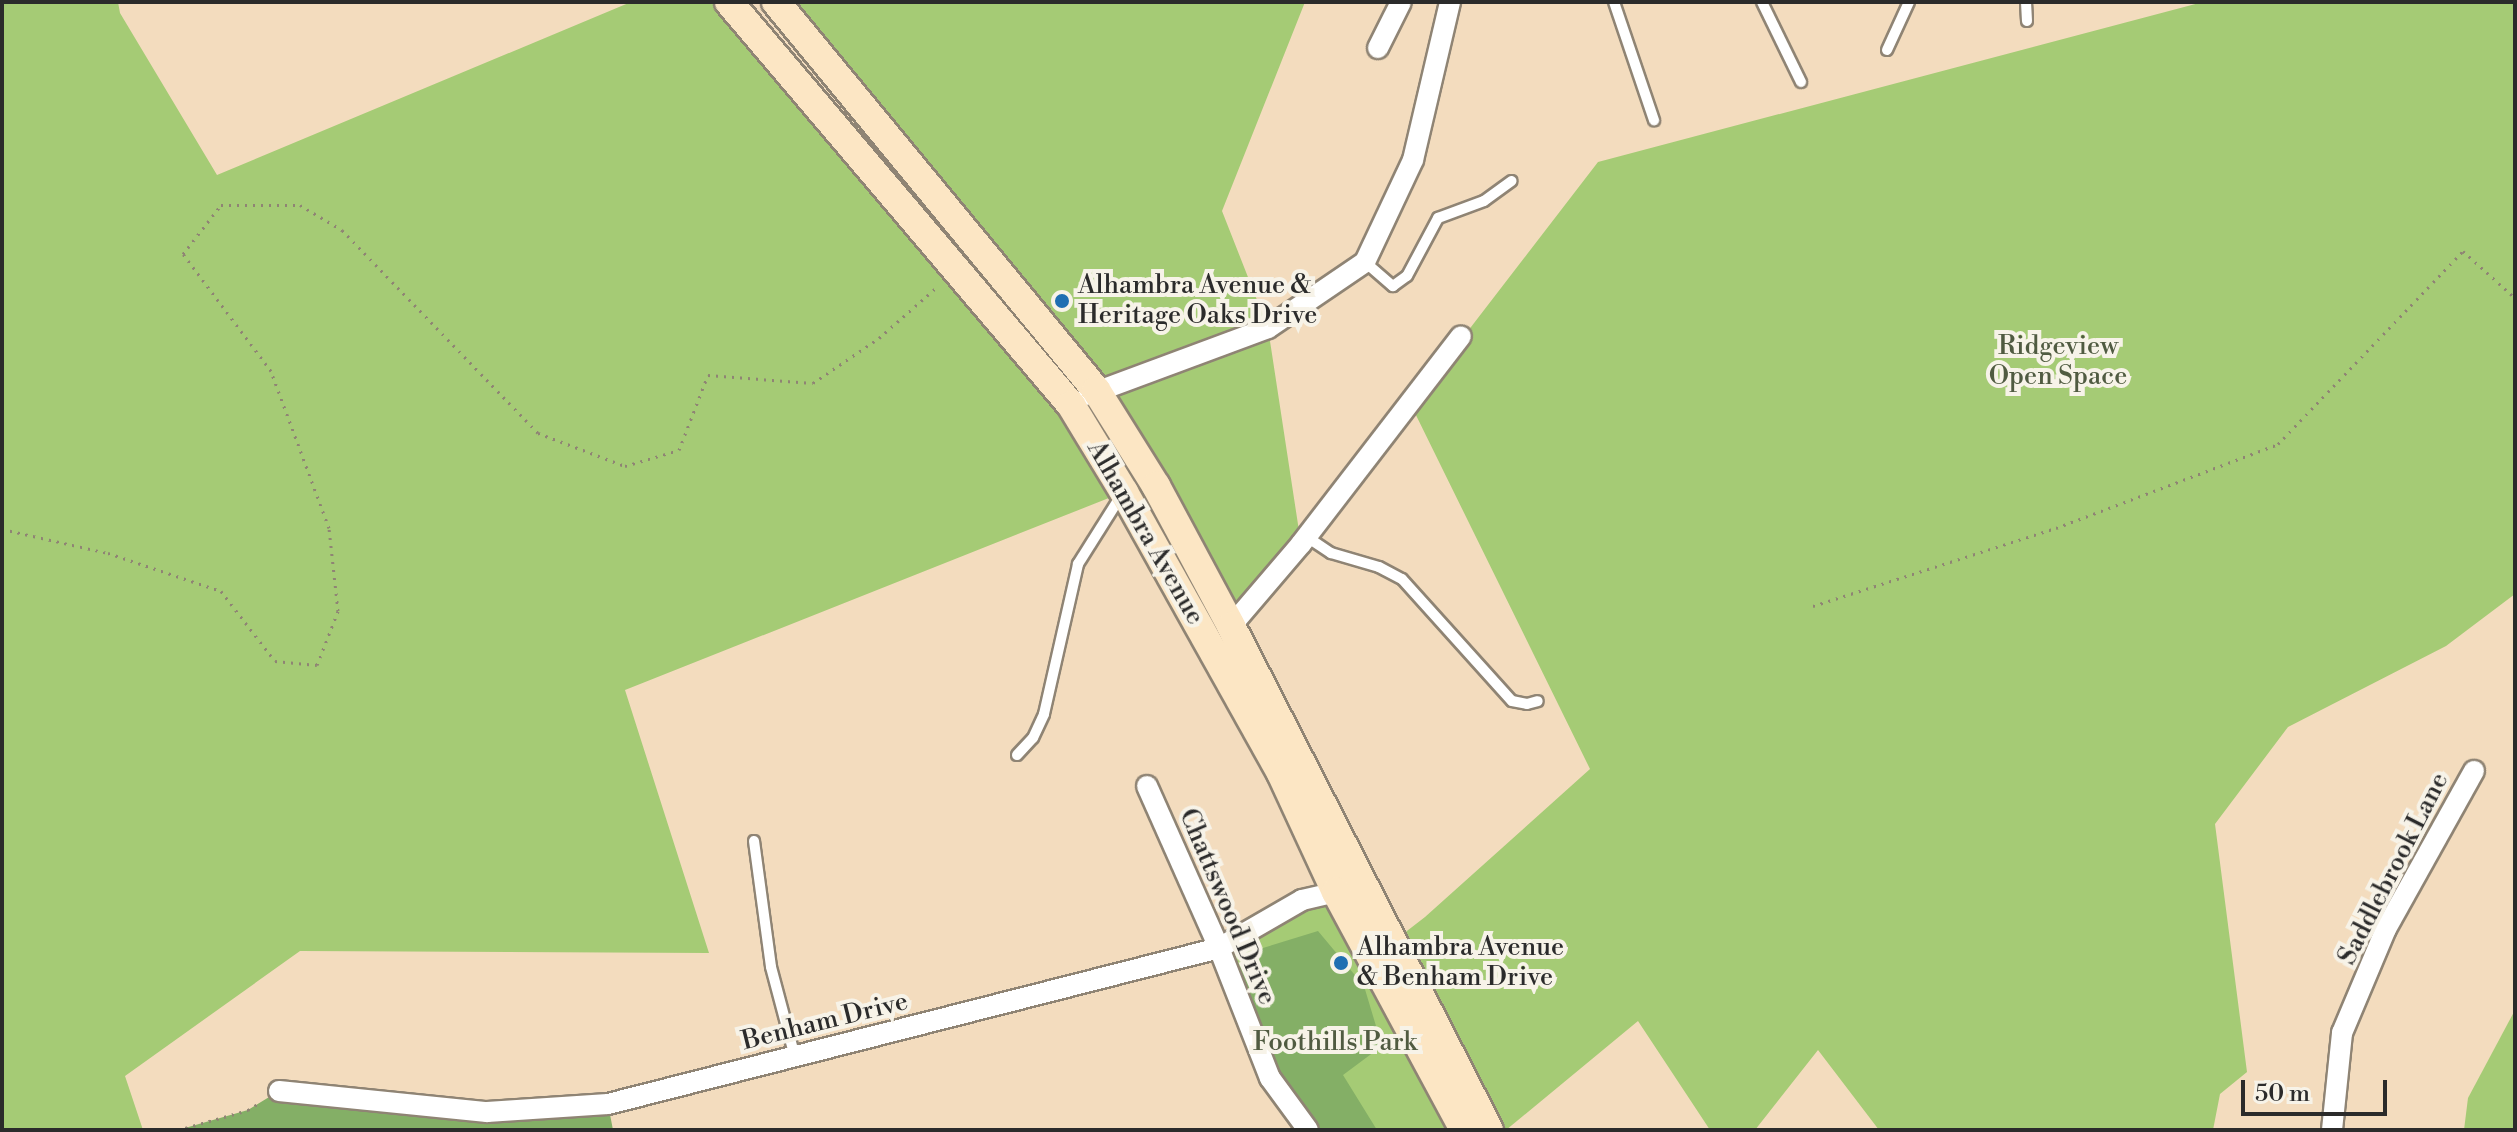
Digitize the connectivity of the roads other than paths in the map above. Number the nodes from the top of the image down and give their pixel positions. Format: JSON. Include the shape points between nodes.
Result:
{"nodes":[{"id":1,"x":729,"y":2,"type":"edge"},
{"id":2,"x":776,"y":2,"type":"edge"},
{"id":3,"x":1401,"y":2,"type":"edge"},
{"id":4,"x":1450,"y":2,"type":"edge"},
{"id":5,"x":1614,"y":2,"type":"edge"},
{"id":6,"x":1762,"y":2,"type":"edge"},
{"id":7,"x":1909,"y":2,"type":"edge"},
{"id":8,"x":2026,"y":2,"type":"edge"},
{"id":9,"x":2027,"y":21,"type":"dead end"},
{"id":10,"x":1378,"y":48,"type":"dead end"},
{"id":11,"x":1887,"y":50,"type":"dead end"},
{"id":12,"x":1801,"y":82,"type":"dead end"},
{"id":13,"x":1654,"y":120,"type":"dead end"},
{"id":14,"x":1512,"y":181,"type":"dead end"},
{"id":15,"x":1365,"y":262,"type":"junction"},
{"id":16,"x":1461,"y":336,"type":"dead end"},
{"id":17,"x":1096,"y":390,"type":"junction"},
{"id":18,"x":1071,"y":405,"type":"junction"},
{"id":19,"x":1124,"y":492,"type":"junction"},
{"id":20,"x":1307,"y":537,"type":"junction"},
{"id":21,"x":1231,"y":626,"type":"junction"},
{"id":22,"x":1538,"y":701,"type":"dead end"},
{"id":23,"x":1017,"y":755,"type":"dead end"},
{"id":24,"x":2474,"y":771,"type":"dead end"},
{"id":25,"x":1147,"y":786,"type":"dead end"},
{"id":26,"x":754,"y":841,"type":"dead end"},
{"id":27,"x":1359,"y":874,"type":"junction"},
{"id":28,"x":1336,"y":892,"type":"junction"},
{"id":29,"x":1219,"y":948,"type":"junction"},
{"id":30,"x":795,"y":1057,"type":"junction"},
{"id":31,"x":279,"y":1091,"type":"road end"},
{"id":32,"x":1308,"y":1130,"type":"edge"},
{"id":33,"x":1464,"y":1130,"type":"edge"},
{"id":34,"x":1489,"y":1130,"type":"edge"},
{"id":35,"x":2332,"y":1130,"type":"edge"}],
"edges":[{"from":1,"to":18,"type":"main road","name":"Alhambra Avenue"},
{"from":2,"to":17,"type":"main road","name":"Alhambra Avenue"},
{"from":3,"to":10,"type":"street"},
{"from":4,"to":15,"type":"street","via":[[1413,160]]},
{"from":5,"to":13,"type":"lane"},
{"from":6,"to":12,"type":"lane"},
{"from":7,"to":11,"type":"lane"},
{"from":8,"to":9,"type":"lane"},
{"from":14,"to":15,"type":"lane","via":[[1484,201],[1438,218],[1407,276],[1393,286]]},
{"from":15,"to":17,"type":"street","via":[[1268,328]]},
{"from":16,"to":20,"type":"street"},
{"from":17,"to":18,"type":"street"},
{"from":17,"to":21,"type":"main road","name":"Alhambra Avenue","via":[[1156,486]]},
{"from":18,"to":19,"type":"main road","name":"Alhambra Avenue"},
{"from":19,"to":23,"type":"lane","via":[[1078,564],[1044,714],[1033,738]]},
{"from":19,"to":28,"type":"main road","name":"Alhambra Avenue","via":[[1281,773]]},
{"from":20,"to":21,"type":"street"},
{"from":20,"to":22,"type":"lane","via":[[1331,553],[1402,579],[1512,701]]},
{"from":21,"to":27,"type":"main road","name":"Alhambra Avenue"},
{"from":24,"to":35,"type":"street","name":"Saddlebrook Lane","via":[[2386,929],[2342,1033]]},
{"from":25,"to":29,"type":"street","name":"Chattswood Drive"},
{"from":26,"to":30,"type":"lane","via":[[771,967]]},
{"from":27,"to":28,"type":"street","name":"Benham Drive"},
{"from":27,"to":34,"type":"main road","name":"Alhambra Avenue"},
{"from":28,"to":29,"type":"street","name":"Benham Drive","via":[[1302,900]]},
{"from":28,"to":33,"type":"main road","name":"Alhambra Avenue"},
{"from":29,"to":30,"type":"street","name":"Benham Drive"},
{"from":29,"to":32,"type":"street","name":"Chattswood Drive","via":[[1270,1078]]},
{"from":30,"to":31,"type":"street","name":"Benham Drive","via":[[608,1104],[487,1112]]}]}
